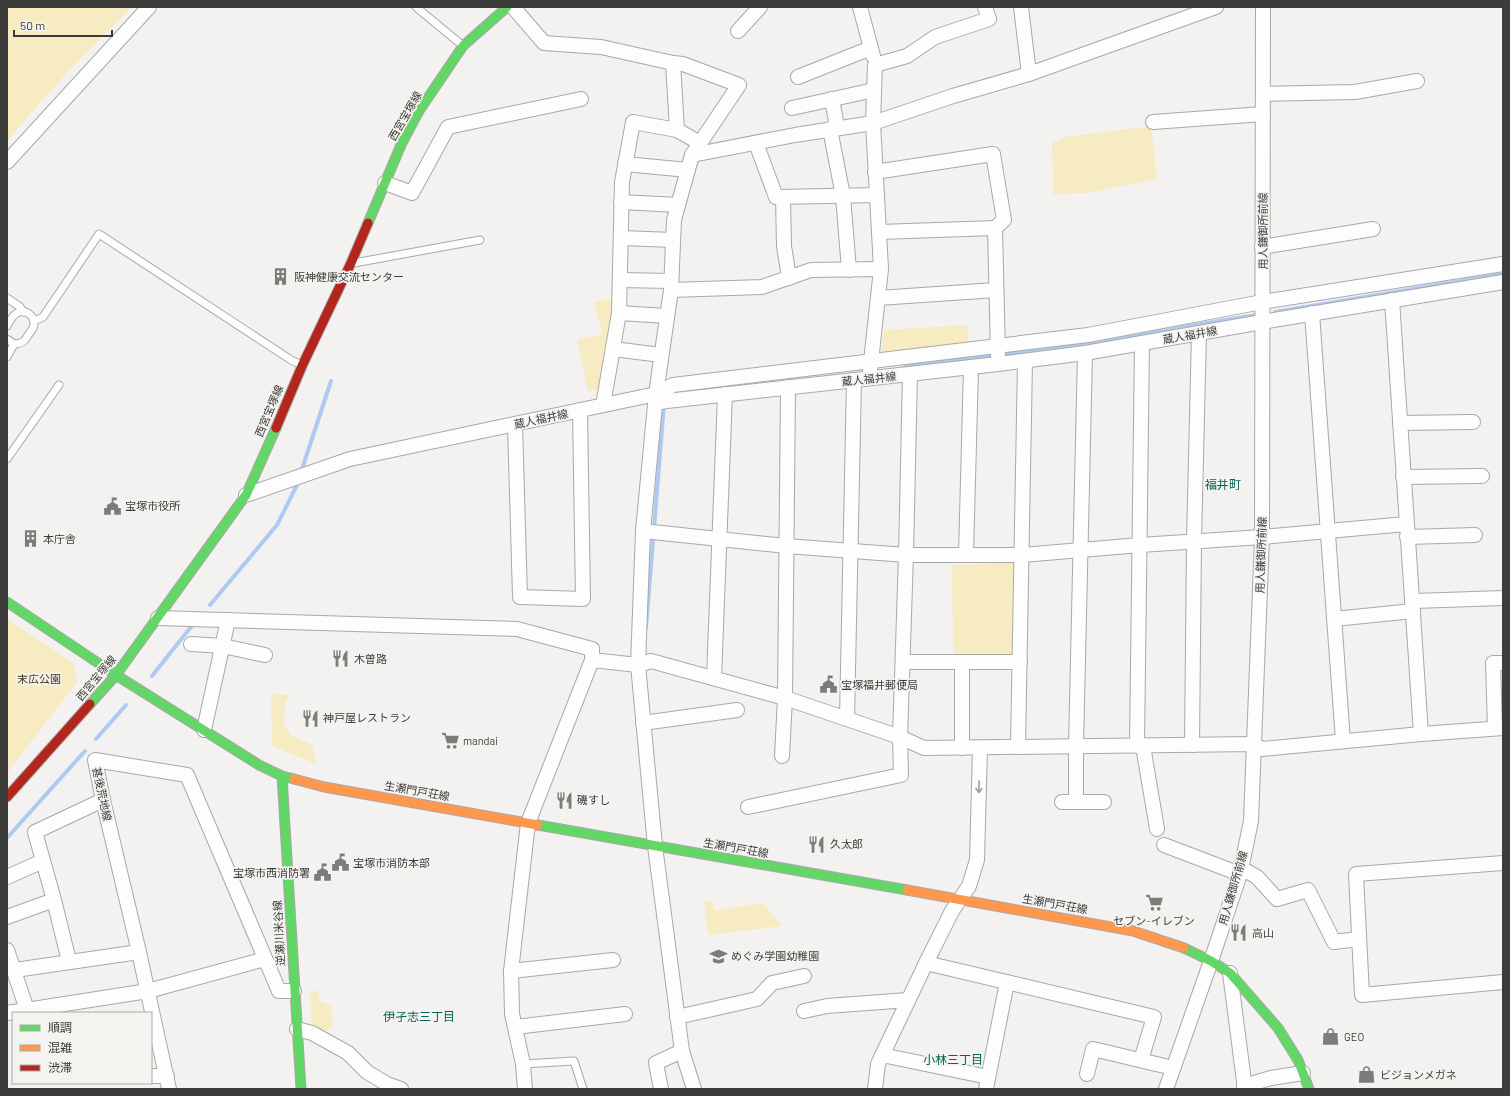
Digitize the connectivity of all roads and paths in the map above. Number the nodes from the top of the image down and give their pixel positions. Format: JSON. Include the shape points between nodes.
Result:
{"nodes":[{"id":1,"x":149,"y":7,"type":"edge"},
{"id":2,"x":416,"y":7,"type":"edge"},
{"id":3,"x":506,"y":7,"type":"edge"},
{"id":4,"x":513,"y":7,"type":"edge"},
{"id":5,"x":760,"y":7,"type":"edge"},
{"id":6,"x":860,"y":7,"type":"edge"},
{"id":7,"x":985,"y":7,"type":"edge"},
{"id":8,"x":1021,"y":7,"type":"edge"},
{"id":9,"x":1216,"y":7,"type":"edge"},
{"id":10,"x":1263,"y":7,"type":"edge"},
{"id":11,"x":738,"y":31,"type":"dead end"},
{"id":12,"x":463,"y":46,"type":"junction"},
{"id":13,"x":871,"y":48,"type":"junction"},
{"id":14,"x":673,"y":63,"type":"junction"},
{"id":15,"x":875,"y":65,"type":"junction"},
{"id":16,"x":1029,"y":74,"type":"junction"},
{"id":17,"x":798,"y":76,"type":"dead end"},
{"id":18,"x":1417,"y":81,"type":"dead end"},
{"id":19,"x":874,"y":90,"type":"junction"},
{"id":20,"x":1263,"y":94,"type":"junction"},
{"id":21,"x":581,"y":99,"type":"dead end"},
{"id":22,"x":832,"y":99,"type":"junction"},
{"id":23,"x":792,"y":108,"type":"dead end"},
{"id":24,"x":1263,"y":114,"type":"junction"},
{"id":25,"x":1153,"y":122,"type":"dead end"},
{"id":26,"x":873,"y":123,"type":"junction"},
{"id":27,"x":833,"y":128,"type":"junction"},
{"id":28,"x":677,"y":130,"type":"junction"},
{"id":29,"x":700,"y":143,"type":"junction"},
{"id":30,"x":756,"y":143,"type":"junction"},
{"id":31,"x":692,"y":155,"type":"junction"},
{"id":32,"x":7,"y":162,"type":"edge"},
{"id":33,"x":625,"y":164,"type":"junction"},
{"id":34,"x":688,"y":170,"type":"junction"},
{"id":35,"x":875,"y":172,"type":"junction"},
{"id":36,"x":385,"y":183,"type":"junction"},
{"id":37,"x":877,"y":195,"type":"junction"},
{"id":38,"x":843,"y":196,"type":"junction"},
{"id":39,"x":783,"y":197,"type":"junction"},
{"id":40,"x":621,"y":202,"type":"junction"},
{"id":41,"x":678,"y":206,"type":"junction"},
{"id":42,"x":995,"y":228,"type":"junction"},
{"id":43,"x":1373,"y":229,"type":"dead end"},
{"id":44,"x":879,"y":232,"type":"junction"},
{"id":45,"x":621,"y":238,"type":"junction"},
{"id":46,"x":480,"y":240,"type":"dead end"},
{"id":47,"x":673,"y":240,"type":"junction"},
{"id":48,"x":1262,"y":247,"type":"junction"},
{"id":49,"x":351,"y":263,"type":"junction"},
{"id":50,"x":1503,"y":264,"type":"edge"},
{"id":51,"x":881,"y":269,"type":"junction"},
{"id":52,"x":849,"y":270,"type":"junction"},
{"id":53,"x":789,"y":278,"type":"junction"},
{"id":54,"x":620,"y":280,"type":"junction"},
{"id":55,"x":1503,"y":282,"type":"edge"},
{"id":56,"x":671,"y":286,"type":"junction"},
{"id":57,"x":996,"y":290,"type":"junction"},
{"id":58,"x":7,"y":298,"type":"edge"},
{"id":59,"x":878,"y":298,"type":"junction"},
{"id":60,"x":1392,"y":300,"type":"junction"},
{"id":61,"x":1262,"y":302,"type":"junction"},
{"id":62,"x":23,"y":312,"type":"junction"},
{"id":63,"x":619,"y":313,"type":"junction"},
{"id":64,"x":1312,"y":314,"type":"junction"},
{"id":65,"x":667,"y":316,"type":"junction"},
{"id":66,"x":34,"y":321,"type":"junction"},
{"id":67,"x":1262,"y":322,"type":"junction"},
{"id":68,"x":7,"y":326,"type":"edge"},
{"id":69,"x":1199,"y":333,"type":"junction"},
{"id":70,"x":7,"y":339,"type":"edge"},
{"id":71,"x":1142,"y":343,"type":"junction"},
{"id":72,"x":14,"y":344,"type":"junction"},
{"id":73,"x":613,"y":349,"type":"junction"},
{"id":74,"x":1085,"y":353,"type":"junction"},
{"id":75,"x":661,"y":355,"type":"junction"},
{"id":76,"x":998,"y":356,"type":"junction"},
{"id":77,"x":7,"y":357,"type":"edge"},
{"id":78,"x":1025,"y":361,"type":"junction"},
{"id":79,"x":871,"y":362,"type":"junction"},
{"id":80,"x":302,"y":366,"type":"junction"},
{"id":81,"x":971,"y":367,"type":"junction"},
{"id":82,"x":910,"y":374,"type":"junction"},
{"id":83,"x":869,"y":378,"type":"junction"},
{"id":84,"x":854,"y":380,"type":"junction"},
{"id":85,"x":59,"y":385,"type":"dead end"},
{"id":86,"x":788,"y":387,"type":"junction"},
{"id":87,"x":725,"y":394,"type":"junction"},
{"id":88,"x":662,"y":399,"type":"junction"},
{"id":89,"x":603,"y":405,"type":"junction"},
{"id":90,"x":580,"y":410,"type":"junction"},
{"id":91,"x":1473,"y":422,"type":"dead end"},
{"id":92,"x":1400,"y":423,"type":"junction"},
{"id":93,"x":515,"y":424,"type":"junction"},
{"id":94,"x":7,"y":459,"type":"edge"},
{"id":95,"x":1482,"y":476,"type":"dead end"},
{"id":96,"x":1403,"y":477,"type":"junction"},
{"id":97,"x":246,"y":495,"type":"junction"},
{"id":98,"x":1407,"y":530,"type":"junction"},
{"id":99,"x":643,"y":531,"type":"junction"},
{"id":100,"x":1327,"y":531,"type":"junction"},
{"id":101,"x":1475,"y":535,"type":"dead end"},
{"id":102,"x":1262,"y":537,"type":"junction"},
{"id":103,"x":719,"y":539,"type":"junction"},
{"id":104,"x":1194,"y":541,"type":"junction"},
{"id":105,"x":1140,"y":545,"type":"junction"},
{"id":106,"x":786,"y":546,"type":"junction"},
{"id":107,"x":851,"y":550,"type":"junction"},
{"id":108,"x":1081,"y":550,"type":"junction"},
{"id":109,"x":906,"y":555,"type":"junction"},
{"id":110,"x":966,"y":555,"type":"junction"},
{"id":111,"x":1022,"y":555,"type":"junction"},
{"id":112,"x":1503,"y":598,"type":"edge"},
{"id":113,"x":7,"y":602,"type":"edge"},
{"id":114,"x":1413,"y":606,"type":"junction"},
{"id":115,"x":158,"y":618,"type":"junction"},
{"id":116,"x":1334,"y":619,"type":"junction"},
{"id":117,"x":228,"y":620,"type":"junction"},
{"id":118,"x":190,"y":644,"type":"dead end"},
{"id":119,"x":223,"y":646,"type":"junction"},
{"id":120,"x":265,"y":655,"type":"dead end"},
{"id":121,"x":592,"y":660,"type":"junction"},
{"id":122,"x":903,"y":662,"type":"junction"},
{"id":123,"x":962,"y":662,"type":"junction"},
{"id":124,"x":1020,"y":662,"type":"junction"},
{"id":125,"x":1503,"y":663,"type":"edge"},
{"id":126,"x":638,"y":665,"type":"junction"},
{"id":127,"x":116,"y":676,"type":"junction"},
{"id":128,"x":714,"y":678,"type":"junction"},
{"id":129,"x":785,"y":698,"type":"junction"},
{"id":130,"x":737,"y":710,"type":"dead end"},
{"id":131,"x":846,"y":719,"type":"junction"},
{"id":132,"x":643,"y":723,"type":"junction"},
{"id":133,"x":1499,"y":728,"type":"edge"},
{"id":134,"x":204,"y":730,"type":"junction"},
{"id":135,"x":1420,"y":734,"type":"junction"},
{"id":136,"x":900,"y":737,"type":"junction"},
{"id":137,"x":1343,"y":741,"type":"junction"},
{"id":138,"x":1253,"y":744,"type":"junction"},
{"id":139,"x":1192,"y":745,"type":"junction"},
{"id":140,"x":1018,"y":746,"type":"junction"},
{"id":141,"x":1076,"y":746,"type":"junction"},
{"id":142,"x":1140,"y":746,"type":"junction"},
{"id":143,"x":962,"y":748,"type":"junction"},
{"id":144,"x":980,"y":748,"type":"junction"},
{"id":145,"x":782,"y":756,"type":"dead end"},
{"id":146,"x":282,"y":776,"type":"junction"},
{"id":147,"x":7,"y":797,"type":"edge"},
{"id":148,"x":103,"y":800,"type":"junction"},
{"id":149,"x":1062,"y":802,"type":"dead end"},
{"id":150,"x":1076,"y":802,"type":"junction"},
{"id":151,"x":1104,"y":802,"type":"dead end"},
{"id":152,"x":748,"y":807,"type":"dead end"},
{"id":153,"x":528,"y":823,"type":"junction"},
{"id":154,"x":1157,"y":829,"type":"dead end"},
{"id":155,"x":1164,"y":845,"type":"dead end"},
{"id":156,"x":655,"y":846,"type":"junction"},
{"id":157,"x":42,"y":861,"type":"junction"},
{"id":158,"x":1503,"y":863,"type":"edge"},
{"id":159,"x":1240,"y":871,"type":"junction"},
{"id":160,"x":7,"y":877,"type":"edge"},
{"id":161,"x":54,"y":900,"type":"junction"},
{"id":162,"x":959,"y":900,"type":"junction"},
{"id":163,"x":7,"y":917,"type":"edge"},
{"id":164,"x":1359,"y":939,"type":"junction"},
{"id":165,"x":7,"y":950,"type":"edge"},
{"id":166,"x":139,"y":952,"type":"junction"},
{"id":167,"x":265,"y":959,"type":"junction"},
{"id":168,"x":614,"y":960,"type":"dead end"},
{"id":169,"x":69,"y":961,"type":"junction"},
{"id":170,"x":1211,"y":961,"type":"junction"},
{"id":171,"x":926,"y":963,"type":"junction"},
{"id":172,"x":15,"y":970,"type":"junction"},
{"id":173,"x":511,"y":971,"type":"junction"},
{"id":174,"x":1230,"y":973,"type":"junction"},
{"id":175,"x":804,"y":976,"type":"dead end"},
{"id":176,"x":1007,"y":982,"type":"junction"},
{"id":177,"x":1503,"y":982,"type":"edge"},
{"id":178,"x":148,"y":991,"type":"junction"},
{"id":179,"x":294,"y":991,"type":"junction"},
{"id":180,"x":908,"y":1000,"type":"junction"},
{"id":181,"x":27,"y":1010,"type":"junction"},
{"id":182,"x":804,"y":1011,"type":"dead end"},
{"id":183,"x":14,"y":1012,"type":"edge"},
{"id":184,"x":625,"y":1014,"type":"dead end"},
{"id":185,"x":678,"y":1017,"type":"junction"},
{"id":186,"x":515,"y":1027,"type":"junction"},
{"id":187,"x":297,"y":1029,"type":"junction"},
{"id":188,"x":682,"y":1051,"type":"junction"},
{"id":189,"x":882,"y":1055,"type":"junction"},
{"id":190,"x":1140,"y":1060,"type":"junction"},
{"id":191,"x":523,"y":1064,"type":"junction"},
{"id":192,"x":1173,"y":1068,"type":"junction"},
{"id":193,"x":1303,"y":1073,"type":"junction"},
{"id":194,"x":1087,"y":1074,"type":"dead end"},
{"id":195,"x":152,"y":1076,"type":"edge"},
{"id":196,"x":168,"y":1083,"type":"edge"},
{"id":197,"x":987,"y":1083,"type":"edge"},
{"id":198,"x":396,"y":1088,"type":"edge"},
{"id":199,"x":1244,"y":1088,"type":"edge"},
{"id":200,"x":301,"y":1089,"type":"edge"},
{"id":201,"x":525,"y":1089,"type":"edge"},
{"id":202,"x":583,"y":1089,"type":"edge"},
{"id":203,"x":661,"y":1089,"type":"edge"},
{"id":204,"x":694,"y":1089,"type":"edge"},
{"id":205,"x":875,"y":1089,"type":"edge"},
{"id":206,"x":1166,"y":1089,"type":"edge"},
{"id":207,"x":1310,"y":1089,"type":"edge"}],
"edges":[{"from":1,"to":32,"type":"street"},
{"from":2,"to":12,"type":"lane"},
{"from":3,"to":12,"type":"main road","name":"西宮宝塚線"},
{"from":4,"to":14,"type":"street","via":[[544,43],[601,47]]},
{"from":5,"to":11,"type":"street"},
{"from":6,"to":13,"type":"street"},
{"from":7,"to":15,"type":"street","via":[[989,19],[935,37],[907,56]]},
{"from":8,"to":16,"type":"street"},
{"from":9,"to":16,"type":"street"},
{"from":10,"to":20,"type":"street","name":"用人鎌御所前線"},
{"from":12,"to":36,"type":"main road","name":"西宮宝塚線","via":[[419,111]]},
{"from":13,"to":15,"type":"street"},
{"from":13,"to":17,"type":"street"},
{"from":14,"to":28,"type":"street"},
{"from":14,"to":29,"type":"street","via":[[683,64],[739,86]]},
{"from":15,"to":19,"type":"street"},
{"from":16,"to":26,"type":"street"},
{"from":18,"to":20,"type":"street","via":[[1355,92]]},
{"from":19,"to":22,"type":"street"},
{"from":19,"to":26,"type":"street"},
{"from":20,"to":24,"type":"street","name":"用人鎌御所前線"},
{"from":21,"to":36,"type":"street","via":[[448,127],[412,193]]},
{"from":22,"to":23,"type":"street"},
{"from":22,"to":27,"type":"street"},
{"from":24,"to":25,"type":"street"},
{"from":24,"to":48,"type":"street","name":"用人鎌御所前線"},
{"from":26,"to":27,"type":"street"},
{"from":26,"to":35,"type":"street"},
{"from":27,"to":30,"type":"street"},
{"from":27,"to":38,"type":"street"},
{"from":28,"to":29,"type":"street"},
{"from":28,"to":33,"type":"street","via":[[633,122]]},
{"from":29,"to":31,"type":"street"},
{"from":30,"to":31,"type":"street"},
{"from":30,"to":39,"type":"street","via":[[776,198]]},
{"from":31,"to":34,"type":"street"},
{"from":33,"to":34,"type":"street"},
{"from":33,"to":40,"type":"street"},
{"from":34,"to":41,"type":"street"},
{"from":35,"to":37,"type":"street"},
{"from":35,"to":42,"type":"street","via":[[994,154],[1004,220]]},
{"from":36,"to":49,"type":"main road","name":"西宮宝塚線"},
{"from":37,"to":38,"type":"street"},
{"from":37,"to":44,"type":"street"},
{"from":38,"to":39,"type":"street"},
{"from":38,"to":52,"type":"street"},
{"from":39,"to":53,"type":"street","via":[[784,246]]},
{"from":40,"to":41,"type":"street"},
{"from":40,"to":45,"type":"street"},
{"from":41,"to":47,"type":"street"},
{"from":42,"to":44,"type":"street"},
{"from":42,"to":57,"type":"street"},
{"from":43,"to":48,"type":"street"},
{"from":44,"to":51,"type":"street"},
{"from":45,"to":47,"type":"street"},
{"from":45,"to":54,"type":"street"},
{"from":46,"to":49,"type":"lane"},
{"from":47,"to":56,"type":"street"},
{"from":48,"to":61,"type":"street","name":"用人鎌御所前線"},
{"from":49,"to":80,"type":"main road","name":"西宮宝塚線"},
{"from":50,"to":61,"type":"street"},
{"from":51,"to":52,"type":"street"},
{"from":51,"to":59,"type":"street"},
{"from":52,"to":53,"type":"street","via":[[811,270]]},
{"from":53,"to":56,"type":"street","via":[[762,287]]},
{"from":54,"to":56,"type":"street"},
{"from":54,"to":63,"type":"street"},
{"from":55,"to":60,"type":"street","name":"蔵人福井線"},
{"from":56,"to":65,"type":"street"},
{"from":57,"to":59,"type":"street"},
{"from":57,"to":76,"type":"street"},
{"from":58,"to":62,"type":"lane","via":[[20,306]]},
{"from":59,"to":79,"type":"street"},
{"from":60,"to":64,"type":"street","name":"蔵人福井線"},
{"from":60,"to":92,"type":"street"},
{"from":61,"to":67,"type":"street","name":"用人鎌御所前線"},
{"from":61,"to":76,"type":"street","via":[[1088,335]]},
{"from":62,"to":66,"type":"lane","via":[[30,315]]},
{"from":62,"to":68,"type":"lane","via":[[16,313]]},
{"from":63,"to":65,"type":"street"},
{"from":63,"to":73,"type":"street"},
{"from":64,"to":67,"type":"street","name":"蔵人福井線"},
{"from":64,"to":100,"type":"street"},
{"from":65,"to":75,"type":"street"},
{"from":66,"to":72,"type":"lane","via":[[33,328],[24,341]]},
{"from":66,"to":80,"type":"lane","via":[[43,317],[99,234]]},
{"from":67,"to":69,"type":"street","name":"蔵人福井線"},
{"from":67,"to":102,"type":"street","name":"用人鎌御所前線"},
{"from":69,"to":71,"type":"street","name":"蔵人福井線"},
{"from":69,"to":104,"type":"street"},
{"from":70,"to":72,"type":"lane"},
{"from":71,"to":74,"type":"street","name":"蔵人福井線"},
{"from":71,"to":105,"type":"street"},
{"from":72,"to":77,"type":"lane"},
{"from":73,"to":75,"type":"street"},
{"from":73,"to":89,"type":"street"},
{"from":74,"to":78,"type":"street","name":"蔵人福井線"},
{"from":74,"to":108,"type":"street"},
{"from":75,"to":88,"type":"street"},
{"from":76,"to":78,"type":"street","name":"蔵人福井線"},
{"from":76,"to":79,"type":"street"},
{"from":76,"to":81,"type":"street","name":"蔵人福井線"},
{"from":78,"to":111,"type":"street"},
{"from":79,"to":83,"type":"street"},
{"from":79,"to":88,"type":"street","via":[[673,385]]},
{"from":80,"to":97,"type":"main road","name":"西宮宝塚線"},
{"from":81,"to":82,"type":"street","name":"蔵人福井線"},
{"from":81,"to":110,"type":"street"},
{"from":82,"to":83,"type":"street","name":"蔵人福井線"},
{"from":82,"to":109,"type":"street"},
{"from":83,"to":84,"type":"street","name":"蔵人福井線"},
{"from":84,"to":86,"type":"street","name":"蔵人福井線"},
{"from":84,"to":107,"type":"street"},
{"from":85,"to":94,"type":"lane"},
{"from":86,"to":87,"type":"street","name":"蔵人福井線"},
{"from":86,"to":106,"type":"street"},
{"from":87,"to":88,"type":"street","name":"蔵人福井線"},
{"from":87,"to":103,"type":"street"},
{"from":88,"to":89,"type":"street","name":"蔵人福井線"},
{"from":88,"to":99,"type":"street"},
{"from":89,"to":90,"type":"street","name":"蔵人福井線"},
{"from":90,"to":93,"type":"street","name":"蔵人福井線"},
{"from":90,"to":93,"type":"street","via":[[583,599],[520,597]]},
{"from":91,"to":92,"type":"street"},
{"from":92,"to":96,"type":"street"},
{"from":93,"to":97,"type":"street","name":"蔵人福井線","via":[[350,459]]},
{"from":95,"to":96,"type":"street"},
{"from":96,"to":98,"type":"street"},
{"from":97,"to":115,"type":"main road","name":"西宮宝塚線"},
{"from":98,"to":100,"type":"street"},
{"from":98,"to":101,"type":"street"},
{"from":98,"to":114,"type":"street"},
{"from":99,"to":103,"type":"street"},
{"from":99,"to":126,"type":"street"},
{"from":100,"to":102,"type":"street"},
{"from":100,"to":116,"type":"street"},
{"from":102,"to":104,"type":"street"},
{"from":102,"to":138,"type":"street","name":"用人鎌御所前線"},
{"from":103,"to":106,"type":"street"},
{"from":103,"to":128,"type":"street"},
{"from":104,"to":105,"type":"street"},
{"from":104,"to":139,"type":"street"},
{"from":105,"to":108,"type":"street"},
{"from":105,"to":142,"type":"street"},
{"from":106,"to":107,"type":"street"},
{"from":106,"to":129,"type":"street"},
{"from":107,"to":109,"type":"street"},
{"from":107,"to":131,"type":"street"},
{"from":108,"to":111,"type":"street"},
{"from":108,"to":141,"type":"street"},
{"from":109,"to":110,"type":"street"},
{"from":109,"to":122,"type":"street"},
{"from":110,"to":111,"type":"street"},
{"from":111,"to":124,"type":"street"},
{"from":112,"to":114,"type":"street"},
{"from":113,"to":127,"type":"main road","name":"生瀬門戸荘線"},
{"from":114,"to":116,"type":"street"},
{"from":114,"to":135,"type":"street"},
{"from":115,"to":117,"type":"street"},
{"from":115,"to":127,"type":"main road","name":"西宮宝塚線"},
{"from":116,"to":137,"type":"street"},
{"from":117,"to":119,"type":"street"},
{"from":117,"to":121,"type":"street","via":[[517,629],[592,649]]},
{"from":118,"to":119,"type":"street"},
{"from":119,"to":120,"type":"street"},
{"from":119,"to":134,"type":"street"},
{"from":121,"to":126,"type":"street"},
{"from":121,"to":153,"type":"street"},
{"from":122,"to":123,"type":"street"},
{"from":122,"to":136,"type":"street"},
{"from":123,"to":124,"type":"street"},
{"from":123,"to":143,"type":"street"},
{"from":124,"to":140,"type":"street"},
{"from":125,"to":133,"type":"street","via":[[1493,664]]},
{"from":126,"to":128,"type":"street","via":[[651,661]]},
{"from":126,"to":132,"type":"street"},
{"from":127,"to":134,"type":"main road","name":"生瀬門戸荘線"},
{"from":127,"to":147,"type":"main road","name":"西宮宝塚線"},
{"from":128,"to":129,"type":"street"},
{"from":129,"to":131,"type":"street"},
{"from":129,"to":145,"type":"street"},
{"from":130,"to":132,"type":"street"},
{"from":131,"to":136,"type":"street"},
{"from":132,"to":156,"type":"street"},
{"from":133,"to":135,"type":"street"},
{"from":134,"to":146,"type":"main road","name":"生瀬門戸荘線","via":[[259,765]]},
{"from":135,"to":137,"type":"street"},
{"from":136,"to":143,"type":"street","via":[[924,748]]},
{"from":136,"to":152,"type":"street","via":[[901,775]]},
{"from":137,"to":138,"type":"street","via":[[1262,749]]},
{"from":138,"to":139,"type":"street"},
{"from":138,"to":159,"type":"street","name":"用人鎌御所前線","via":[[1251,821]]},
{"from":139,"to":142,"type":"street"},
{"from":140,"to":141,"type":"street"},
{"from":140,"to":144,"type":"street"},
{"from":141,"to":142,"type":"street"},
{"from":141,"to":150,"type":"street"},
{"from":142,"to":154,"type":"street"},
{"from":143,"to":144,"type":"street"},
{"from":144,"to":162,"type":"street","one_way":true,"via":[[977,860],[969,886]]},
{"from":146,"to":153,"type":"main road","name":"生瀬門戸荘線","via":[[324,787]]},
{"from":146,"to":179,"type":"main road","name":"逆瀬川米谷線"},
{"from":148,"to":157,"type":"street","via":[[35,832]]},
{"from":148,"to":166,"type":"street","name":"甚後荒地線"},
{"from":148,"to":167,"type":"street","name":"甚後荒地線","via":[[95,760],[187,776]]},
{"from":149,"to":150,"type":"street"},
{"from":150,"to":151,"type":"street"},
{"from":153,"to":156,"type":"main road","name":"生瀬門戸荘線"},
{"from":153,"to":173,"type":"street"},
{"from":155,"to":159,"type":"street"},
{"from":156,"to":162,"type":"main road","name":"生瀬門戸荘線"},
{"from":156,"to":185,"type":"street"},
{"from":157,"to":160,"type":"street"},
{"from":157,"to":161,"type":"street"},
{"from":158,"to":164,"type":"street","via":[[1356,874]]},
{"from":159,"to":164,"type":"street","via":[[1257,877],[1277,899],[1308,890],[1334,942]]},
{"from":159,"to":170,"type":"street","name":"用人鎌御所前線"},
{"from":161,"to":163,"type":"street"},
{"from":161,"to":169,"type":"street"},
{"from":162,"to":170,"type":"main road","name":"生瀬門戸荘線","via":[[1133,931],[1179,946]]},
{"from":162,"to":171,"type":"street"},
{"from":164,"to":177,"type":"street","via":[[1362,995]]},
{"from":165,"to":172,"type":"street"},
{"from":166,"to":169,"type":"street"},
{"from":166,"to":178,"type":"street","name":"甚後荒地線"},
{"from":167,"to":178,"type":"street"},
{"from":167,"to":179,"type":"street","via":[[280,991]]},
{"from":168,"to":173,"type":"street"},
{"from":169,"to":172,"type":"street"},
{"from":170,"to":174,"type":"main road","name":"生瀬門戸荘線"},
{"from":170,"to":192,"type":"street","name":"用人鎌御所前線"},
{"from":171,"to":176,"type":"street"},
{"from":171,"to":180,"type":"street"},
{"from":172,"to":181,"type":"street"},
{"from":173,"to":186,"type":"street","via":[[512,1014]]},
{"from":174,"to":193,"type":"main road","name":"生瀬門戸荘線","via":[[1278,1028]]},
{"from":174,"to":199,"type":"street"},
{"from":175,"to":185,"type":"street","via":[[772,983],[757,999]]},
{"from":176,"to":190,"type":"street","via":[[1154,1017]]},
{"from":176,"to":197,"type":"street"},
{"from":178,"to":181,"type":"street"},
{"from":178,"to":196,"type":"street","name":"甚後荒地線"},
{"from":179,"to":187,"type":"main road","name":"逆瀬川米谷線"},
{"from":180,"to":182,"type":"street","via":[[827,1006]]},
{"from":180,"to":189,"type":"street"},
{"from":181,"to":183,"type":"street"},
{"from":184,"to":186,"type":"street"},
{"from":185,"to":188,"type":"street"},
{"from":186,"to":191,"type":"street"},
{"from":187,"to":198,"type":"street","via":[[312,1033],[348,1053],[367,1072]]},
{"from":187,"to":200,"type":"main road","name":"逆瀬川米谷線"},
{"from":188,"to":203,"type":"street","via":[[656,1062]]},
{"from":188,"to":204,"type":"street"},
{"from":189,"to":197,"type":"street"},
{"from":189,"to":205,"type":"street","via":[[878,1064]]},
{"from":190,"to":192,"type":"street"},
{"from":190,"to":194,"type":"street","via":[[1093,1049]]},
{"from":191,"to":201,"type":"street"},
{"from":191,"to":202,"type":"lane","via":[[574,1061]]},
{"from":192,"to":206,"type":"street","name":"用人鎌御所前線"},
{"from":193,"to":199,"type":"street","via":[[1271,1078]]},
{"from":193,"to":207,"type":"main road","name":"生瀬門戸荘線"},
{"from":195,"to":196,"type":"street"}]}
